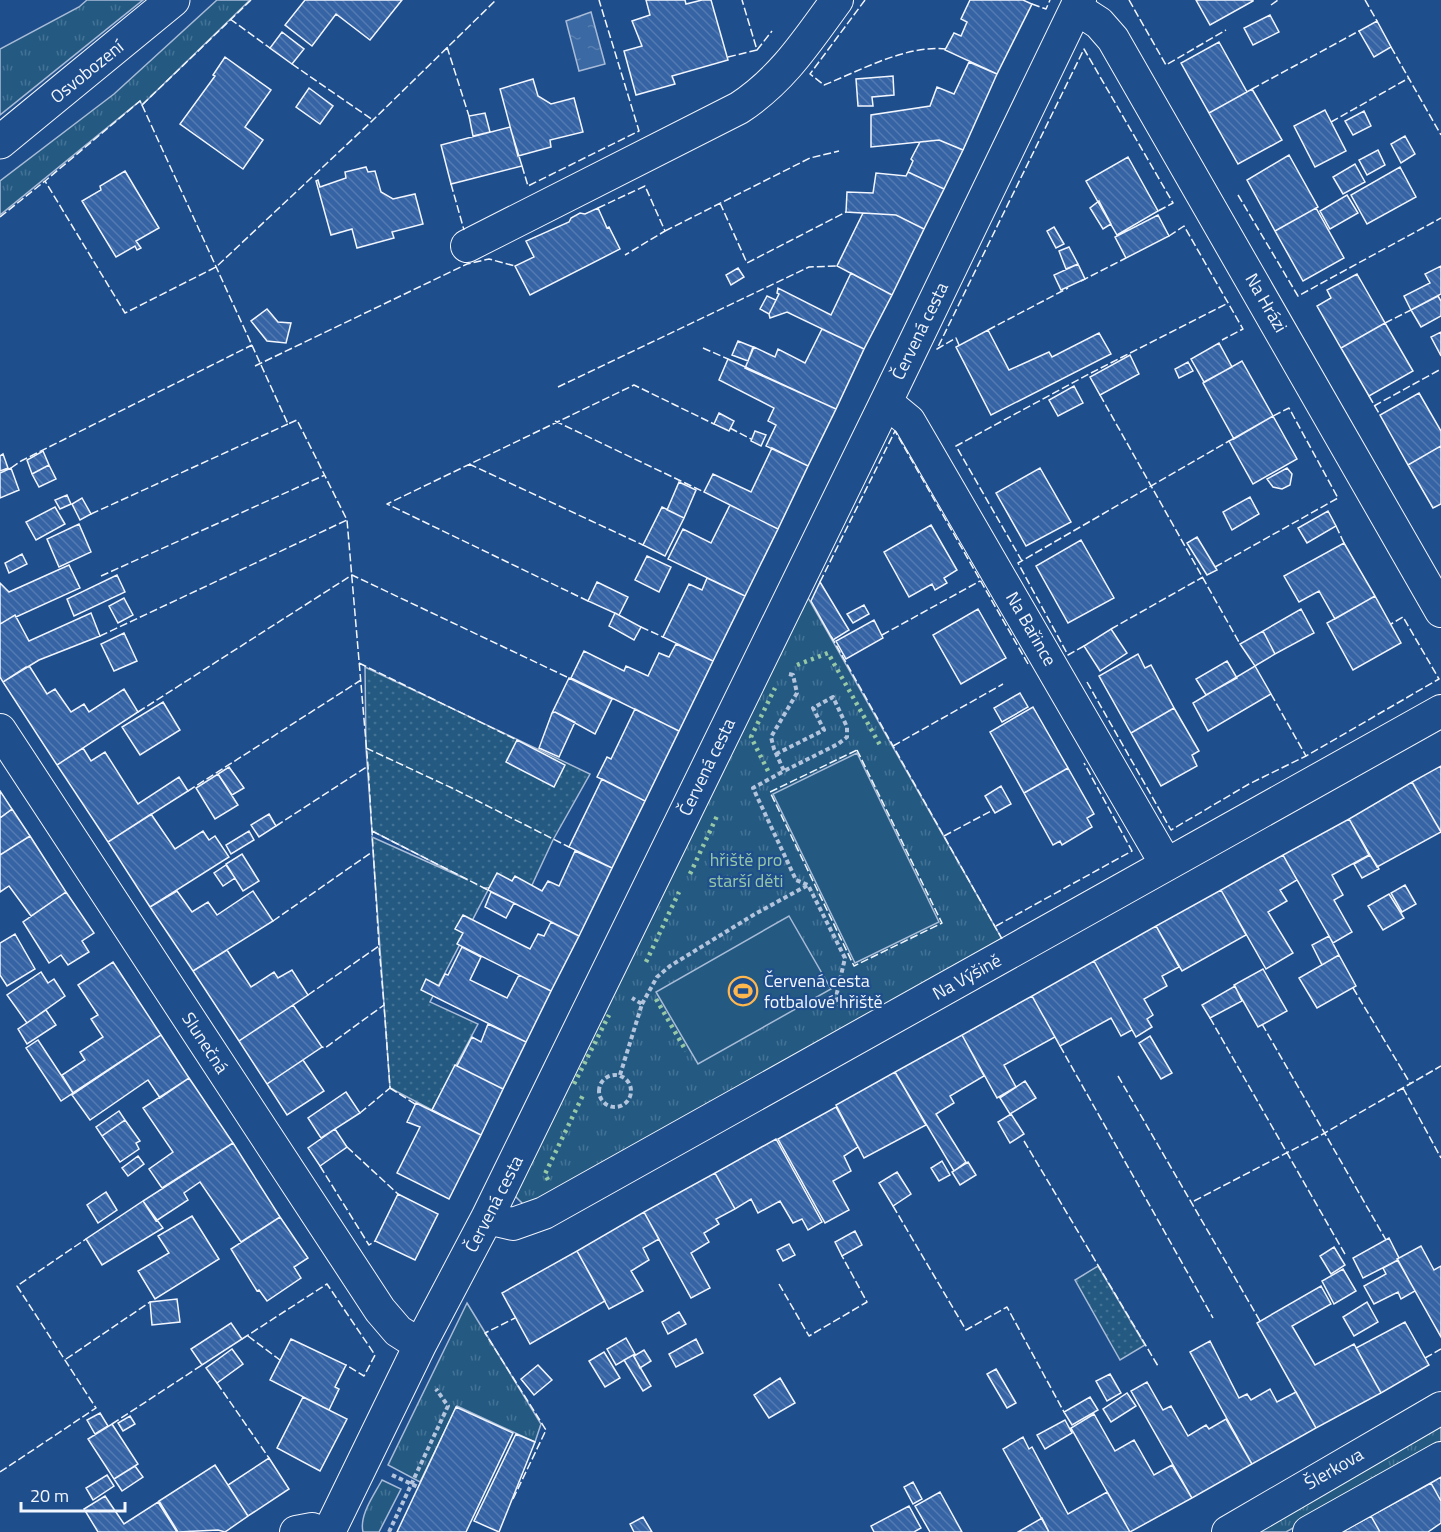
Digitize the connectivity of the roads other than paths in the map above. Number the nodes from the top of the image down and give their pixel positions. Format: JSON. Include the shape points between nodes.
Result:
{"nodes":[{"id":1,"x":173,"y":0,"type":"edge"},
{"id":2,"x":837,"y":0,"type":"edge"},
{"id":3,"x":1078,"y":4,"type":"edge"},
{"id":4,"x":0,"y":142,"type":"edge"},
{"id":5,"x":467,"y":246,"type":"dead end"},
{"id":6,"x":886,"y":402,"type":"junction"},
{"id":7,"x":1441,"y":611,"type":"edge"},
{"id":8,"x":1441,"y":711,"type":"edge"},
{"id":9,"x":0,"y":730,"type":"edge"},
{"id":10,"x":1166,"y":864,"type":"junction"},
{"id":11,"x":487,"y":1218,"type":"junction"},
{"id":12,"x":420,"y":1346,"type":"junction"},
{"id":13,"x":1441,"y":1408,"type":"edge"},
{"id":14,"x":1441,"y":1458,"type":"edge"},
{"id":15,"x":296,"y":1532,"type":"edge"},
{"id":16,"x":319,"y":1532,"type":"edge"},
{"id":17,"x":329,"y":1532,"type":"edge"},
{"id":18,"x":1228,"y":1532,"type":"edge"},
{"id":19,"x":1309,"y":1532,"type":"edge"}],
"edges":[{"from":1,"to":4,"type":"main road","name":"Osvobození"},
{"from":2,"to":5,"type":"street","via":[[779,77],[739,108]]},
{"from":3,"to":6,"type":"street","name":"Červená cesta"},
{"from":3,"to":7,"type":"street","name":"Na Hrázi","via":[[1113,39]]},
{"from":6,"to":10,"type":"street","name":"Na Bařince","via":[[913,428]]},
{"from":6,"to":11,"type":"street","name":"Červená cesta"},
{"from":8,"to":10,"type":"street","name":"Na Výšině"},
{"from":9,"to":12,"type":"street","name":"Slunečná","via":[[380,1310],[398,1331]]},
{"from":10,"to":11,"type":"street","name":"Na Výšině","via":[[534,1218],[513,1224]]},
{"from":11,"to":12,"type":"street","name":"Červená cesta"},
{"from":12,"to":17,"type":"street","name":"Červená cesta"},
{"from":13,"to":18,"type":"street","name":"Šlerkova"},
{"from":14,"to":19,"type":"street"},
{"from":15,"to":16,"type":"street"}]}
